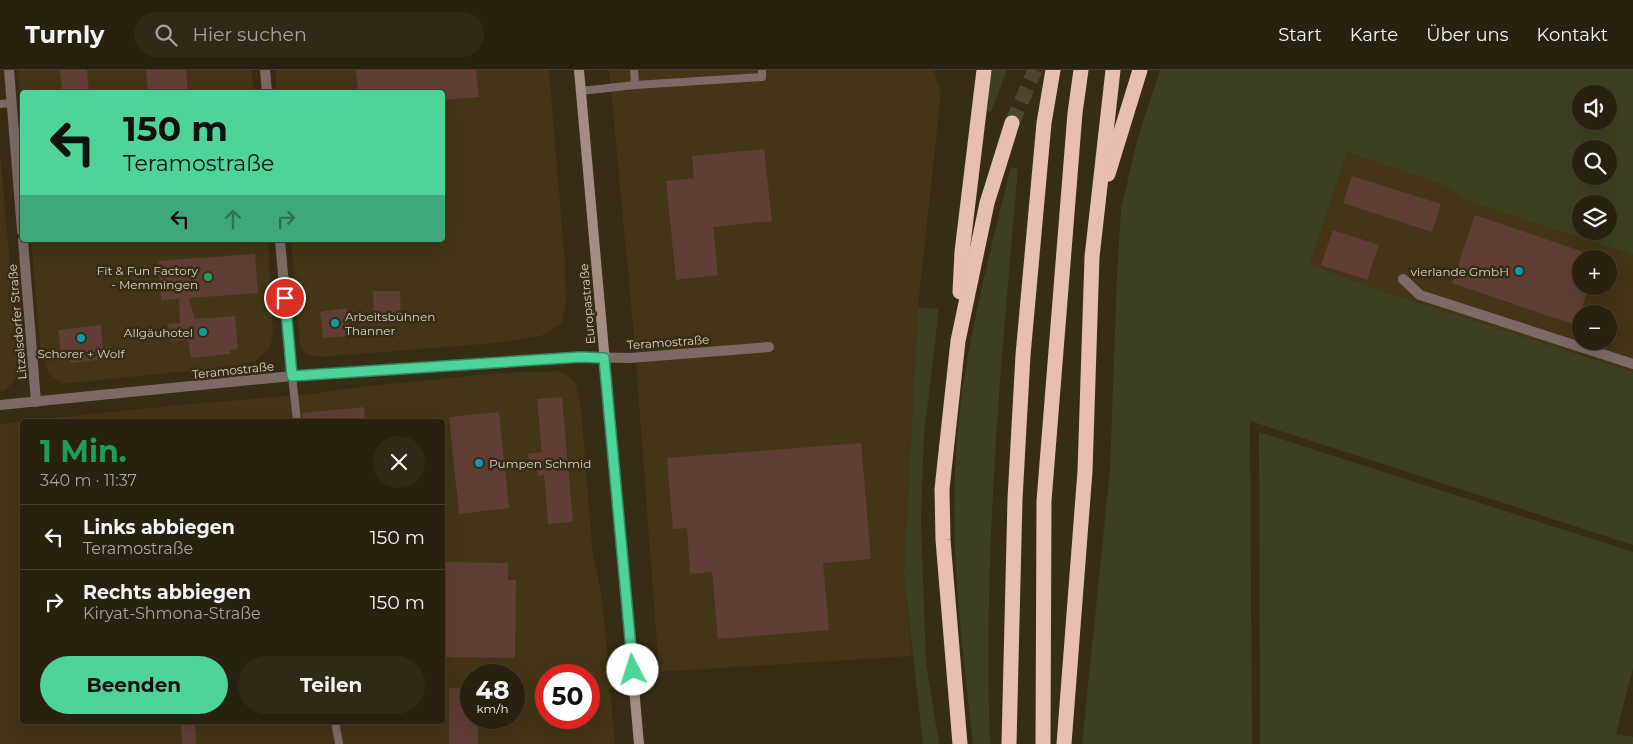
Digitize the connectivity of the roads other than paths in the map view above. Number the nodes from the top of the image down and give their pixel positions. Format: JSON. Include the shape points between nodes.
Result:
{"nodes":[{"id":1,"x":9,"y":70,"type":"edge"},
{"id":2,"x":265,"y":70,"type":"edge"},
{"id":3,"x":579,"y":70,"type":"edge"},
{"id":4,"x":634,"y":70,"type":"edge"},
{"id":5,"x":762,"y":70,"type":"edge"},
{"id":6,"x":984,"y":70,"type":"edge"},
{"id":7,"x":1052,"y":70,"type":"edge"},
{"id":8,"x":1081,"y":70,"type":"edge"},
{"id":9,"x":1113,"y":70,"type":"edge"},
{"id":10,"x":1140,"y":70,"type":"edge"},
{"id":11,"x":635,"y":85,"type":"junction"},
{"id":12,"x":267,"y":90,"type":"edge"},
{"id":13,"x":581,"y":91,"type":"junction"},
{"id":14,"x":12,"y":103,"type":"junction"},
{"id":15,"x":0,"y":104,"type":"edge"},
{"id":16,"x":1012,"y":123,"type":"tunnel mouth"},
{"id":17,"x":20,"y":205,"type":"edge"},
{"id":18,"x":1097,"y":209,"type":"junction"},
{"id":19,"x":23,"y":242,"type":"edge"},
{"id":20,"x":280,"y":242,"type":"edge"},
{"id":21,"x":1403,"y":278,"type":"dead end"},
{"id":22,"x":958,"y":341,"type":"junction"},
{"id":23,"x":770,"y":347,"type":"dead end"},
{"id":24,"x":604,"y":358,"type":"junction"},
{"id":25,"x":1633,"y":364,"type":"edge"},
{"id":26,"x":292,"y":376,"type":"junction"},
{"id":27,"x":36,"y":402,"type":"junction"},
{"id":28,"x":0,"y":406,"type":"edge"},
{"id":29,"x":297,"y":419,"type":"edge"},
{"id":30,"x":336,"y":724,"type":"edge"},
{"id":31,"x":338,"y":744,"type":"edge"},
{"id":32,"x":640,"y":744,"type":"edge"},
{"id":33,"x":960,"y":744,"type":"edge"},
{"id":34,"x":1010,"y":744,"type":"edge"},
{"id":35,"x":1043,"y":744,"type":"edge"},
{"id":36,"x":1064,"y":744,"type":"edge"}],
"edges":[{"from":1,"to":14,"type":"street"},
{"from":2,"to":12,"type":"street"},
{"from":3,"to":13,"type":"main road","name":"Europastraße"},
{"from":4,"to":11,"type":"lane"},
{"from":5,"to":11,"type":"lane","via":[[762,77]]},
{"from":6,"to":22,"type":"highway","via":[[962,252]]},
{"from":7,"to":34,"type":"highway","via":[[1044,123],[1022,364],[1015,499]]},
{"from":8,"to":35,"type":"highway","via":[[1044,502]]},
{"from":9,"to":18,"type":"highway"},
{"from":10,"to":18,"type":"highway"},
{"from":11,"to":13,"type":"lane"},
{"from":13,"to":24,"type":"main road","name":"Europastraße"},
{"from":14,"to":15,"type":"lane"},
{"from":14,"to":17,"type":"street"},
{"from":16,"to":22,"type":"highway","via":[[987,203]]},
{"from":18,"to":36,"type":"highway","via":[[1092,257],[1083,513]]},
{"from":19,"to":27,"type":"street","name":"Litzelsdorfer Straße"},
{"from":20,"to":26,"type":"street"},
{"from":21,"to":25,"type":"street","via":[[1420,295]]},
{"from":22,"to":33,"type":"highway","via":[[942,489]]},
{"from":23,"to":24,"type":"street","name":"Teramostraße"},
{"from":24,"to":26,"type":"street","name":"Teramostraße"},
{"from":24,"to":32,"type":"main road","name":"Europastraße"},
{"from":26,"to":27,"type":"street","name":"Teramostraße"},
{"from":26,"to":29,"type":"lane"},
{"from":27,"to":28,"type":"street","name":"Teramostraße"},
{"from":30,"to":31,"type":"lane"}]}
